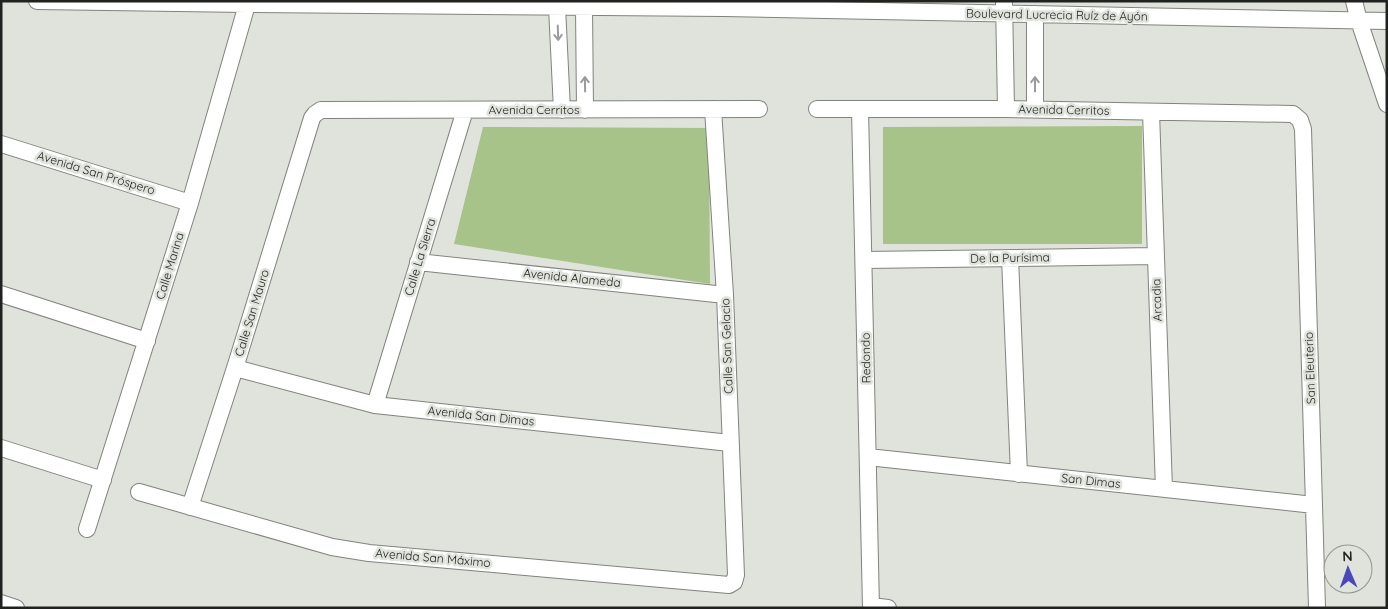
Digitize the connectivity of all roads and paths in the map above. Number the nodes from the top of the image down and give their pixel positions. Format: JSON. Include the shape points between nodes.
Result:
{"nodes":[{"id":1,"x":37,"y":1,"type":"edge"},
{"id":2,"x":1354,"y":1,"type":"edge"},
{"id":3,"x":248,"y":3,"type":"edge"},
{"id":4,"x":558,"y":4,"type":"edge"},
{"id":5,"x":583,"y":4,"type":"edge"},
{"id":6,"x":724,"y":4,"type":"edge"},
{"id":7,"x":1004,"y":7,"type":"edge"},
{"id":8,"x":1157,"y":9,"type":"edge"},
{"id":9,"x":1035,"y":14,"type":"junction"},
{"id":10,"x":1359,"y":21,"type":"junction"},
{"id":11,"x":1387,"y":21,"type":"edge"},
{"id":12,"x":1387,"y":104,"type":"edge"},
{"id":13,"x":713,"y":109,"type":"junction"},
{"id":14,"x":759,"y":109,"type":"dead end"},
{"id":15,"x":817,"y":109,"type":"dead end"},
{"id":16,"x":860,"y":109,"type":"junction"},
{"id":17,"x":1006,"y":109,"type":"junction"},
{"id":18,"x":1035,"y":109,"type":"junction"},
{"id":19,"x":465,"y":110,"type":"junction"},
{"id":20,"x":562,"y":110,"type":"junction"},
{"id":21,"x":586,"y":110,"type":"junction"},
{"id":22,"x":1151,"y":112,"type":"junction"},
{"id":23,"x":312,"y":118,"type":"joint"},
{"id":24,"x":1303,"y":129,"type":"joint"},
{"id":25,"x":1,"y":144,"type":"edge"},
{"id":26,"x":190,"y":203,"type":"junction"},
{"id":27,"x":1156,"y":256,"type":"junction"},
{"id":28,"x":1010,"y":258,"type":"junction"},
{"id":29,"x":864,"y":260,"type":"junction"},
{"id":30,"x":418,"y":262,"type":"junction"},
{"id":31,"x":1,"y":294,"type":"edge"},
{"id":32,"x":725,"y":295,"type":"junction"},
{"id":33,"x":147,"y":341,"type":"junction"},
{"id":34,"x":236,"y":368,"type":"junction"},
{"id":35,"x":375,"y":405,"type":"junction"},
{"id":36,"x":730,"y":443,"type":"junction"},
{"id":37,"x":1,"y":448,"type":"edge"},
{"id":38,"x":868,"y":457,"type":"junction"},
{"id":39,"x":1019,"y":474,"type":"junction"},
{"id":40,"x":103,"y":480,"type":"junction"},
{"id":41,"x":1164,"y":489,"type":"junction"},
{"id":42,"x":139,"y":492,"type":"dead end"},
{"id":43,"x":1314,"y":505,"type":"junction"},
{"id":44,"x":190,"y":507,"type":"junction"},
{"id":45,"x":87,"y":529,"type":"dead end"},
{"id":46,"x":734,"y":582,"type":"joint"},
{"id":47,"x":871,"y":607,"type":"edge"},
{"id":48,"x":888,"y":608,"type":"edge"},
{"id":49,"x":1317,"y":608,"type":"edge"}],
"edges":[{"from":1,"to":3,"type":"street","name":"Boulevard Lucrecia Ruíz de Ayón"},
{"from":2,"to":10,"type":"street"},
{"from":3,"to":4,"type":"street","name":"Boulevard Lucrecia Ruíz de Ayón"},
{"from":3,"to":26,"type":"street","name":"Calle Marina"},
{"from":4,"to":5,"type":"street","name":"Boulevard Lucrecia Ruíz de Ayón"},
{"from":4,"to":20,"type":"street","one_way":true},
{"from":5,"to":6,"type":"street","name":"Boulevard Lucrecia Ruíz de Ayón"},
{"from":21,"to":5,"type":"street","one_way":true},
{"from":6,"to":7,"type":"street","name":"Boulevard Lucrecia Ruíz de Ayón"},
{"from":7,"to":9,"type":"street","name":"Boulevard Lucrecia Ruíz de Ayón"},
{"from":7,"to":17,"type":"street"},
{"from":8,"to":9,"type":"street","name":"Boulevard Lucrecia Ruíz de Ayón"},
{"from":8,"to":10,"type":"street","name":"Boulevard Lucrecia Ruíz de Ayón"},
{"from":18,"to":9,"type":"street","one_way":true},
{"from":10,"to":11,"type":"street","name":"Boulevard Lucrecia Ruíz de Ayón"},
{"from":10,"to":12,"type":"street"},
{"from":13,"to":14,"type":"street","name":"Avenida Cerritos"},
{"from":13,"to":21,"type":"street","name":"Avenida Cerritos"},
{"from":13,"to":32,"type":"street","name":"Calle San Gelacio"},
{"from":15,"to":16,"type":"street","name":"Avenida Cerritos"},
{"from":16,"to":17,"type":"street","name":"Avenida Cerritos"},
{"from":16,"to":29,"type":"street","name":"Redondo"},
{"from":17,"to":18,"type":"street","name":"Avenida Cerritos"},
{"from":18,"to":22,"type":"street","name":"Avenida Cerritos"},
{"from":19,"to":20,"type":"street","name":"Avenida Cerritos"},
{"from":19,"to":23,"type":"street","name":"Avenida Cerritos","via":[[321,110]]},
{"from":19,"to":30,"type":"street","name":"Calle La Sierra"},
{"from":20,"to":21,"type":"street","name":"Avenida Cerritos"},
{"from":22,"to":24,"type":"street","name":"Avenida Cerritos","via":[[1293,114]]},
{"from":22,"to":27,"type":"street","name":"Arcadia"},
{"from":23,"to":34,"type":"street","name":"Calle San Mauro"},
{"from":24,"to":43,"type":"street","name":"San Eleuterio"},
{"from":25,"to":26,"type":"street","name":"Avenida San Próspero"},
{"from":26,"to":33,"type":"street","name":"Calle Marina"},
{"from":27,"to":28,"type":"street","name":"De la Purísima"},
{"from":27,"to":41,"type":"street","name":"Arcadia"},
{"from":28,"to":29,"type":"street","name":"De la Purísima"},
{"from":28,"to":39,"type":"street"},
{"from":29,"to":38,"type":"street","name":"Redondo"},
{"from":30,"to":32,"type":"street","name":"Avenida Alameda"},
{"from":30,"to":35,"type":"street","name":"Calle La Sierra"},
{"from":31,"to":33,"type":"street"},
{"from":32,"to":36,"type":"street","name":"Calle San Gelacio"},
{"from":33,"to":40,"type":"street","name":"Calle Marina"},
{"from":34,"to":35,"type":"street","name":"Avenida San Dimas"},
{"from":34,"to":44,"type":"street","name":"Calle San Mauro"},
{"from":35,"to":36,"type":"street","name":"Avenida San Dimas"},
{"from":36,"to":46,"type":"street","name":"Calle San Gelacio"},
{"from":37,"to":40,"type":"street"},
{"from":38,"to":39,"type":"street","name":"San Dimas"},
{"from":38,"to":47,"type":"street","name":"Redondo"},
{"from":39,"to":41,"type":"street","name":"San Dimas"},
{"from":40,"to":45,"type":"street","name":"Calle Marina"},
{"from":41,"to":43,"type":"street","name":"San Dimas"},
{"from":42,"to":44,"type":"street","name":"Avenida San Máximo"},
{"from":43,"to":49,"type":"street","name":"San Eleuterio"},
{"from":44,"to":46,"type":"street","name":"Avenida San Máximo","via":[[332,547],[729,585]]},
{"from":47,"to":48,"type":"street"}]}
